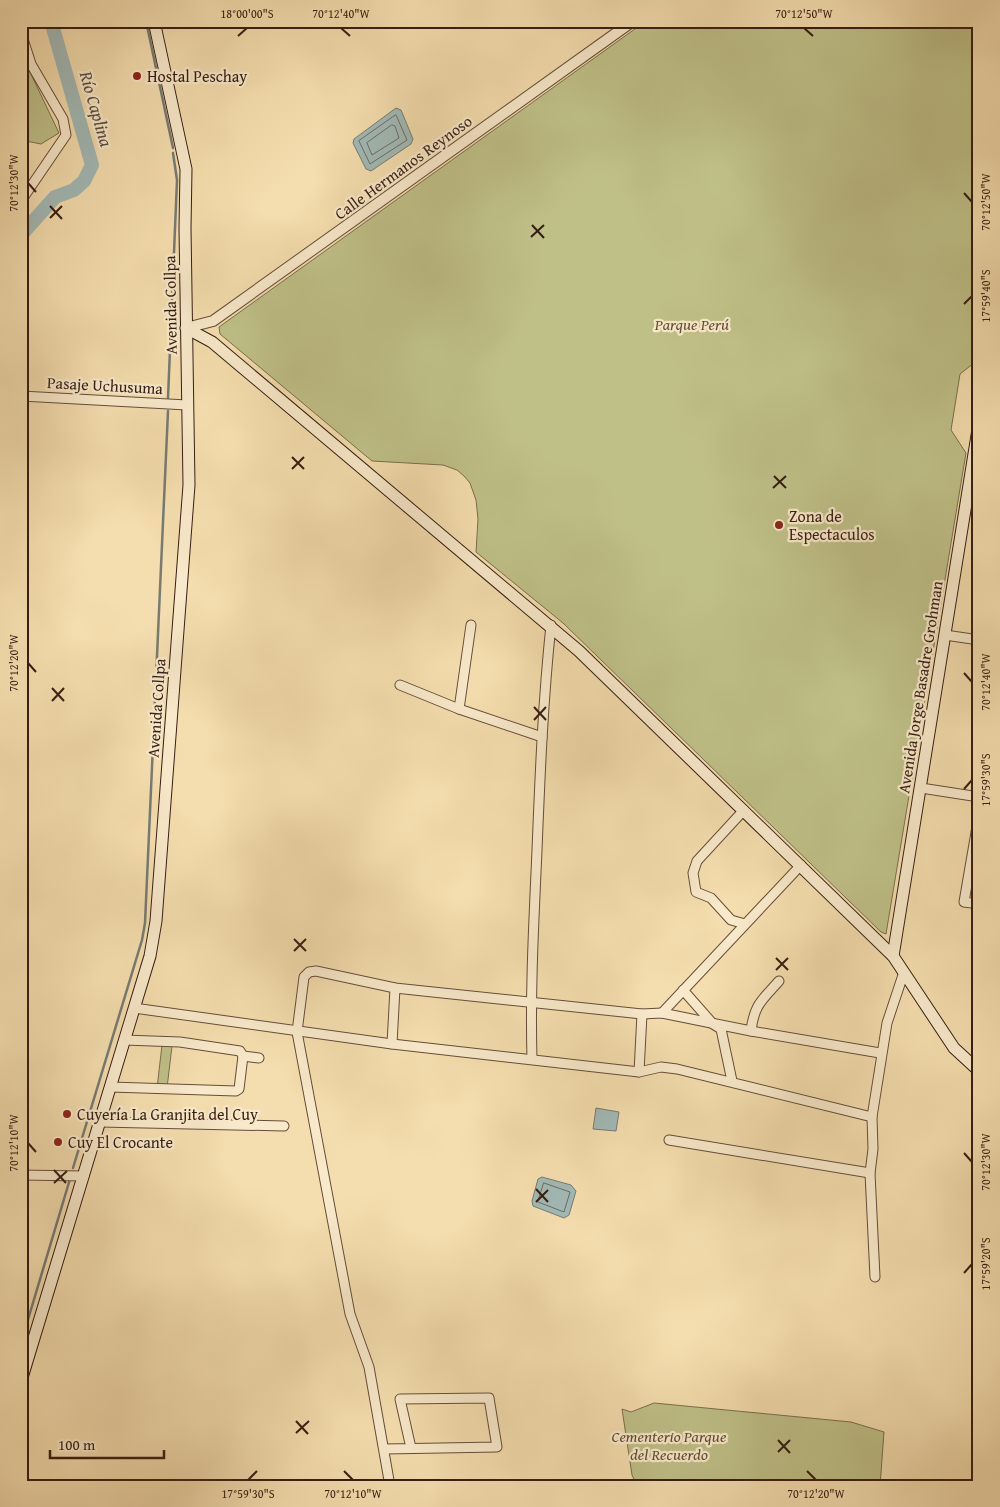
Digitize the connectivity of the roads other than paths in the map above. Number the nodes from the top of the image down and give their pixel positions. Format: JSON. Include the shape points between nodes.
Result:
{"nodes":[{"id":1,"x":154,"y":21,"type":"edge"},
{"id":2,"x":633,"y":21,"type":"edge"},
{"id":3,"x":21,"y":33,"type":"edge"},
{"id":4,"x":21,"y":201,"type":"edge"},
{"id":5,"x":186,"y":328,"type":"junction"},
{"id":6,"x":21,"y":396,"type":"edge"},
{"id":7,"x":187,"y":405,"type":"junction"},
{"id":8,"x":979,"y":426,"type":"edge"},
{"id":9,"x":472,"y":625,"type":"dead end"},
{"id":10,"x":551,"y":626,"type":"junction"},
{"id":11,"x":945,"y":636,"type":"junction"},
{"id":12,"x":979,"y":640,"type":"edge"},
{"id":13,"x":400,"y":686,"type":"dead end"},
{"id":14,"x":459,"y":709,"type":"junction"},
{"id":15,"x":542,"y":737,"type":"junction"},
{"id":16,"x":921,"y":788,"type":"junction"},
{"id":17,"x":979,"y":797,"type":"edge"},
{"id":18,"x":744,"y":810,"type":"junction"},
{"id":19,"x":979,"y":815,"type":"edge"},
{"id":20,"x":801,"y":865,"type":"junction"},
{"id":21,"x":979,"y":904,"type":"edge"},
{"id":22,"x":745,"y":924,"type":"junction"},
{"id":23,"x":894,"y":956,"type":"junction"},
{"id":24,"x":904,"y":972,"type":"junction"},
{"id":25,"x":779,"y":981,"type":"dead end"},
{"id":26,"x":395,"y":988,"type":"junction"},
{"id":27,"x":683,"y":990,"type":"junction"},
{"id":28,"x":530,"y":1003,"type":"junction"},
{"id":29,"x":134,"y":1008,"type":"junction"},
{"id":30,"x":662,"y":1013,"type":"junction"},
{"id":31,"x":642,"y":1014,"type":"junction"},
{"id":32,"x":713,"y":1024,"type":"junction"},
{"id":33,"x":751,"y":1031,"type":"junction"},
{"id":34,"x":297,"y":1032,"type":"junction"},
{"id":35,"x":124,"y":1040,"type":"junction"},
{"id":36,"x":392,"y":1044,"type":"junction"},
{"id":37,"x":880,"y":1053,"type":"junction"},
{"id":38,"x":243,"y":1056,"type":"junction"},
{"id":39,"x":259,"y":1058,"type":"dead end"},
{"id":40,"x":532,"y":1059,"type":"junction"},
{"id":41,"x":979,"y":1071,"type":"edge"},
{"id":42,"x":639,"y":1072,"type":"junction"},
{"id":43,"x":732,"y":1081,"type":"junction"},
{"id":44,"x":110,"y":1087,"type":"junction"},
{"id":45,"x":872,"y":1117,"type":"junction"},
{"id":46,"x":100,"y":1122,"type":"junction"},
{"id":47,"x":284,"y":1126,"type":"dead end"},
{"id":48,"x":669,"y":1140,"type":"dead end"},
{"id":49,"x":870,"y":1173,"type":"junction"},
{"id":50,"x":21,"y":1175,"type":"edge"},
{"id":51,"x":84,"y":1176,"type":"junction"},
{"id":52,"x":875,"y":1277,"type":"dead end"},
{"id":53,"x":21,"y":1381,"type":"edge"},
{"id":54,"x":411,"y":1448,"type":"junction"},
{"id":55,"x":385,"y":1449,"type":"junction"},
{"id":56,"x":390,"y":1486,"type":"edge"}],
"edges":[{"from":1,"to":5,"type":"main road","name":"Avenida Collpa","via":[[186,169]]},
{"from":2,"to":5,"type":"street","name":"Calle Hermanos Reynoso","via":[[213,321]]},
{"from":3,"to":4,"type":"street","via":[[31,64],[62,119],[66,135]]},
{"from":5,"to":7,"type":"main road","name":"Avenida Collpa"},
{"from":5,"to":10,"type":"main road","via":[[212,342]]},
{"from":6,"to":7,"type":"street","name":"Pasaje Uchusuma"},
{"from":7,"to":29,"type":"main road","name":"Avenida Collpa","via":[[187,527],[157,904],[150,956]]},
{"from":8,"to":11,"type":"main road","name":"Avenida Jorge Basadre Grohman"},
{"from":9,"to":14,"type":"street"},
{"from":10,"to":15,"type":"street"},
{"from":10,"to":18,"type":"main road"},
{"from":11,"to":12,"type":"street"},
{"from":11,"to":16,"type":"main road","name":"Avenida Jorge Basadre Grohman"},
{"from":13,"to":14,"type":"street"},
{"from":14,"to":15,"type":"street"},
{"from":15,"to":28,"type":"street"},
{"from":16,"to":17,"type":"street"},
{"from":16,"to":23,"type":"main road","name":"Avenida Jorge Basadre Grohman"},
{"from":18,"to":20,"type":"main road"},
{"from":18,"to":22,"type":"street","via":[[697,861],[693,873],[696,892],[711,898],[732,920]]},
{"from":19,"to":21,"type":"street","via":[[964,902]]},
{"from":20,"to":22,"type":"street"},
{"from":20,"to":23,"type":"main road"},
{"from":22,"to":27,"type":"street"},
{"from":23,"to":24,"type":"main road"},
{"from":24,"to":37,"type":"street","via":[[892,1003]]},
{"from":24,"to":41,"type":"main road","via":[[954,1048]]},
{"from":25,"to":33,"type":"street","via":[[756,1005]]},
{"from":26,"to":28,"type":"street"},
{"from":26,"to":34,"type":"street","via":[[309,972],[304,977]]},
{"from":26,"to":36,"type":"street"},
{"from":27,"to":30,"type":"street"},
{"from":27,"to":32,"type":"street"},
{"from":28,"to":31,"type":"street"},
{"from":28,"to":40,"type":"street"},
{"from":29,"to":34,"type":"street"},
{"from":29,"to":35,"type":"main road","name":"Avenida Collpa"},
{"from":30,"to":31,"type":"street"},
{"from":30,"to":32,"type":"street"},
{"from":31,"to":42,"type":"street"},
{"from":32,"to":33,"type":"street"},
{"from":32,"to":43,"type":"street","via":[[721,1029]]},
{"from":33,"to":37,"type":"street"},
{"from":34,"to":36,"type":"street"},
{"from":34,"to":55,"type":"street","via":[[350,1314],[369,1367]]},
{"from":35,"to":38,"type":"street","via":[[180,1042],[240,1051]]},
{"from":35,"to":44,"type":"main road","name":"Avenida Collpa"},
{"from":36,"to":40,"type":"street"},
{"from":37,"to":45,"type":"street"},
{"from":38,"to":39,"type":"street"},
{"from":38,"to":44,"type":"street","via":[[240,1086],[236,1091]]},
{"from":40,"to":42,"type":"street"},
{"from":42,"to":43,"type":"street","via":[[661,1067]]},
{"from":43,"to":45,"type":"street"},
{"from":44,"to":46,"type":"main road","name":"Avenida Collpa"},
{"from":45,"to":49,"type":"street"},
{"from":46,"to":47,"type":"street"},
{"from":46,"to":51,"type":"main road","name":"Avenida Collpa"},
{"from":48,"to":49,"type":"street"},
{"from":49,"to":52,"type":"street"},
{"from":50,"to":51,"type":"street"},
{"from":51,"to":53,"type":"main road","name":"Avenida Collpa"},
{"from":54,"to":54,"type":"street","via":[[400,1399],[489,1398],[498,1447]]},
{"from":54,"to":55,"type":"street"},
{"from":55,"to":56,"type":"street"}]}
